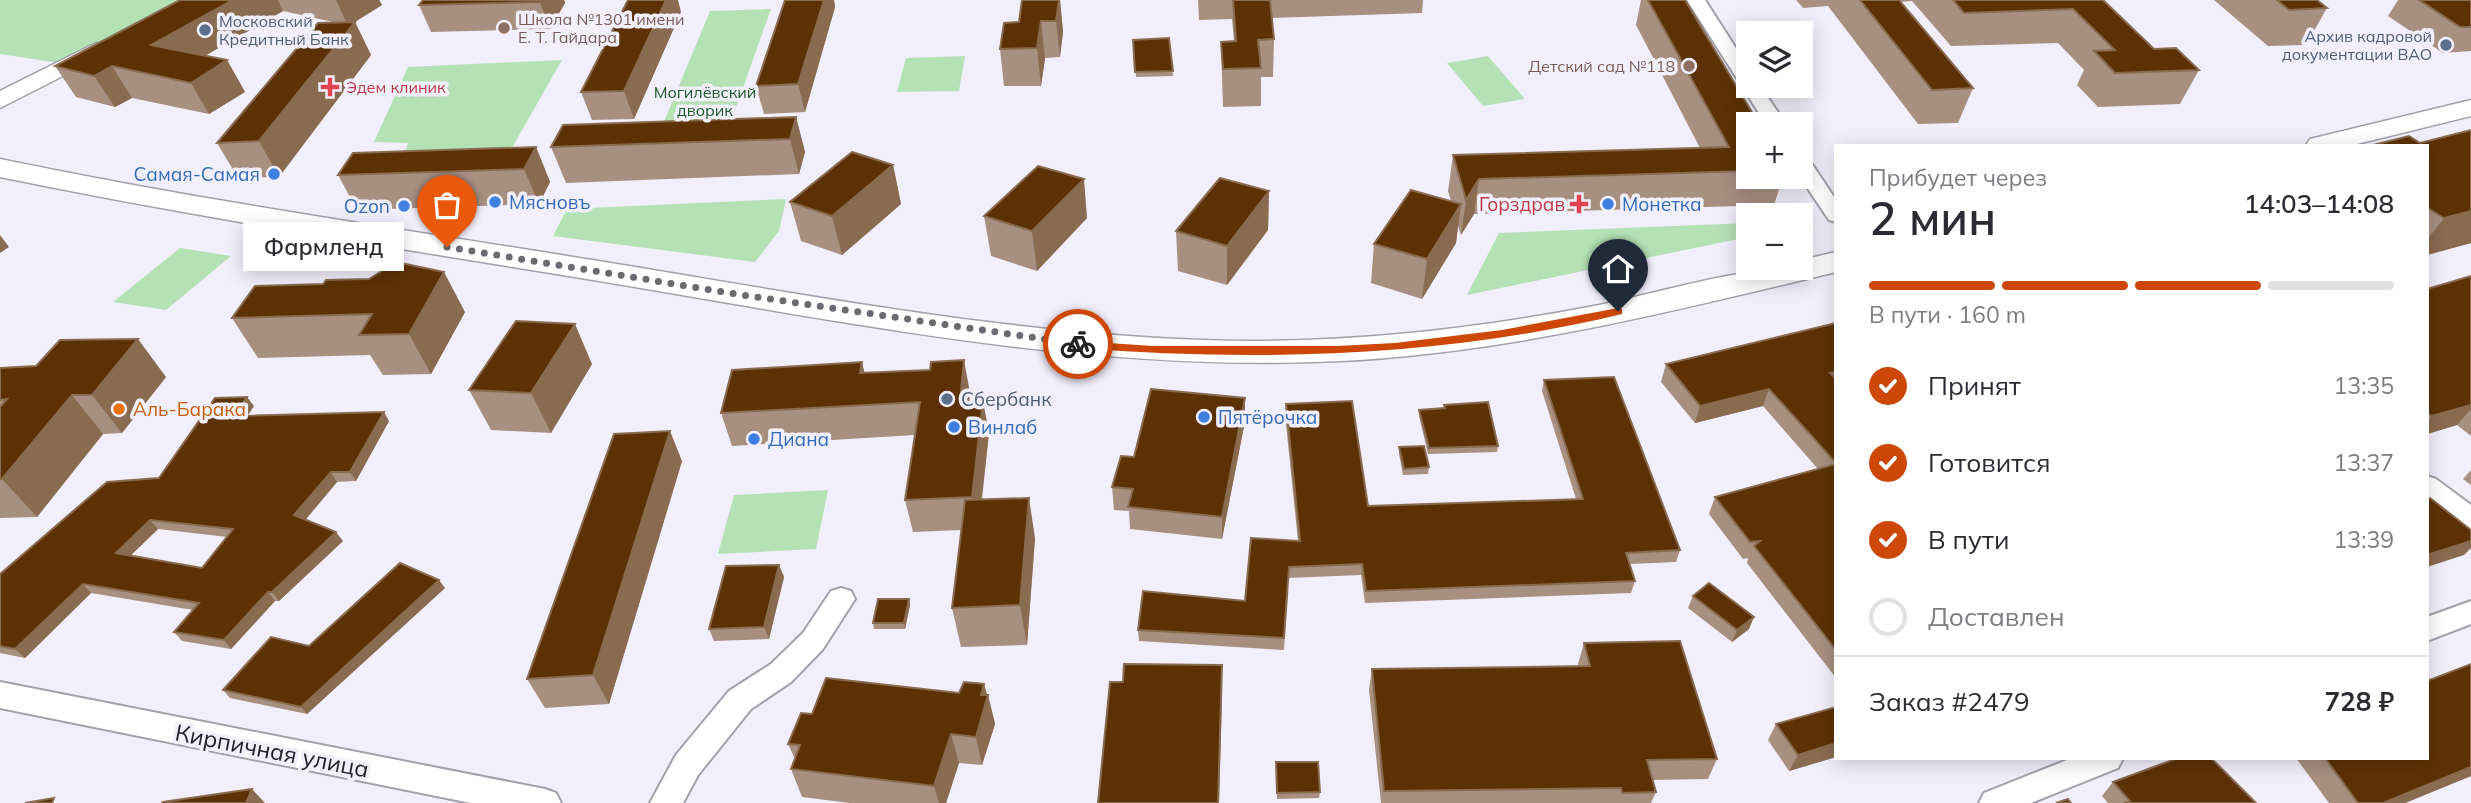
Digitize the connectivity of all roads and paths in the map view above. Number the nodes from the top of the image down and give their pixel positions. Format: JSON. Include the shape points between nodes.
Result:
{"nodes":[{"id":1,"x":1696,"y":0,"type":"edge"},
{"id":2,"x":119,"y":38,"type":"edge"},
{"id":3,"x":1736,"y":62,"type":"edge"},
{"id":4,"x":0,"y":101,"type":"edge"},
{"id":5,"x":2471,"y":108,"type":"edge"},
{"id":6,"x":2324,"y":144,"type":"edge"},
{"id":7,"x":0,"y":168,"type":"edge"},
{"id":8,"x":0,"y":179,"type":"edge"},
{"id":9,"x":1813,"y":180,"type":"edge"},
{"id":10,"x":115,"y":192,"type":"junction"},
{"id":11,"x":1834,"y":212,"type":"edge"},
{"id":12,"x":1834,"y":262,"type":"edge"},
{"id":13,"x":2429,"y":488,"type":"edge"},
{"id":14,"x":2471,"y":519,"type":"edge"},
{"id":15,"x":841,"y":598,"type":"dead end"},
{"id":16,"x":2471,"y":612,"type":"edge"},
{"id":17,"x":2429,"y":628,"type":"edge"},
{"id":18,"x":0,"y":695,"type":"edge"},
{"id":19,"x":2102,"y":760,"type":"edge"},
{"id":20,"x":545,"y":803,"type":"edge"},
{"id":21,"x":666,"y":803,"type":"edge"},
{"id":22,"x":1995,"y":803,"type":"edge"}],
"edges":[{"from":1,"to":3,"type":"street"},
{"from":2,"to":4,"type":"street"},
{"from":5,"to":6,"type":"main road"},
{"from":7,"to":10,"type":"main road"},
{"from":8,"to":10,"type":"main road"},
{"from":9,"to":11,"type":"street"},
{"from":10,"to":12,"type":"main road","via":[[993,334],[1153,350],[1337,350],[1449,340],[1541,327]]},
{"from":13,"to":14,"type":"street"},
{"from":15,"to":21,"type":"street","via":[[813,641],[781,673],[740,700],[687,765]]},
{"from":16,"to":17,"type":"street"},
{"from":18,"to":20,"type":"street","name":"Кирпичная улица"},
{"from":19,"to":22,"type":"street"}]}
